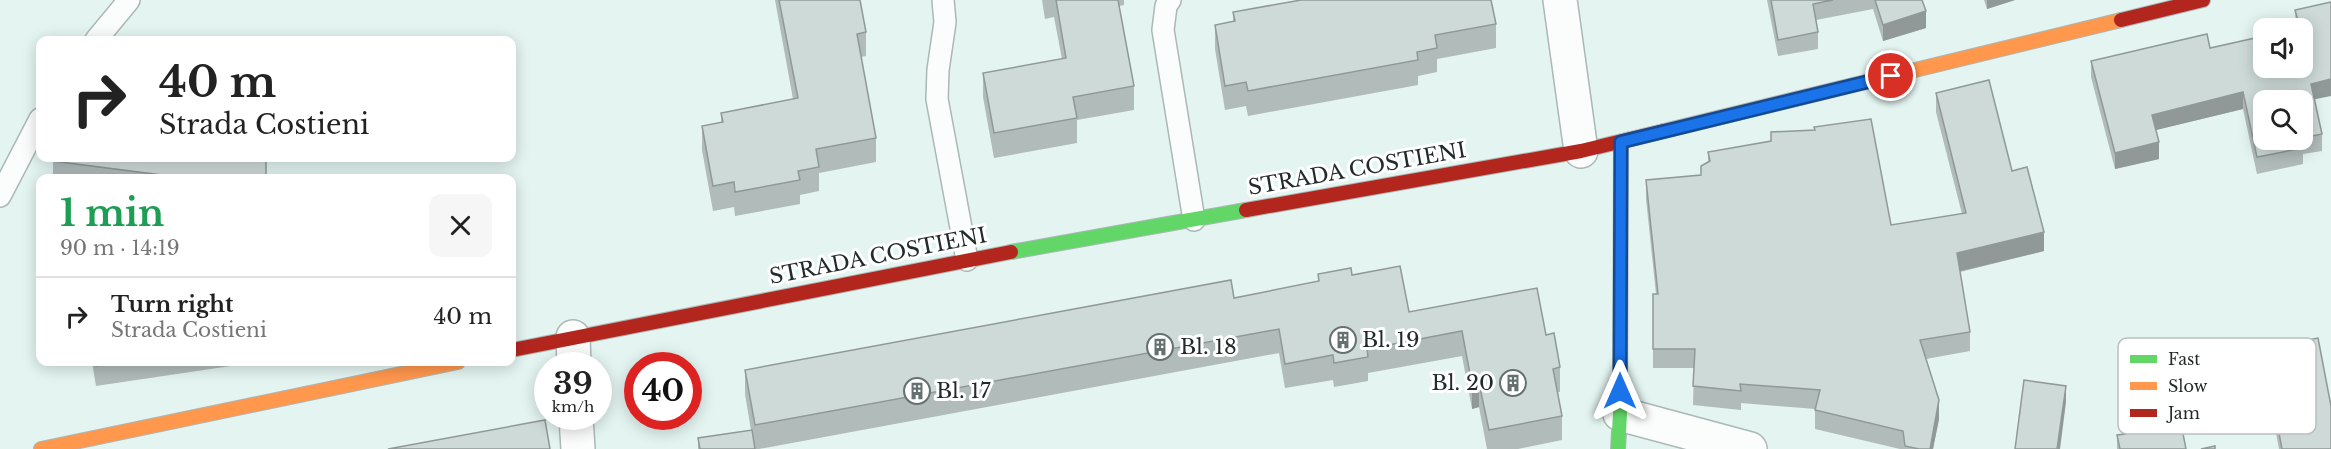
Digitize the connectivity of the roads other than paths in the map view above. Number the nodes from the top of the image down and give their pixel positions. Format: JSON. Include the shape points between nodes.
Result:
{"nodes":[{"id":1,"x":129,"y":0,"type":"edge"},
{"id":2,"x":944,"y":0,"type":"edge"},
{"id":3,"x":1170,"y":0,"type":"edge"},
{"id":4,"x":1560,"y":0,"type":"edge"},
{"id":5,"x":2203,"y":0,"type":"edge"},
{"id":6,"x":99,"y":36,"type":"edge"},
{"id":7,"x":36,"y":127,"type":"edge"},
{"id":8,"x":1621,"y":142,"type":"junction"},
{"id":9,"x":1581,"y":151,"type":"junction"},
{"id":10,"x":0,"y":196,"type":"edge"},
{"id":11,"x":1194,"y":220,"type":"junction"},
{"id":12,"x":967,"y":260,"type":"junction"},
{"id":13,"x":516,"y":350,"type":"edge"},
{"id":14,"x":574,"y":352,"type":"edge"},
{"id":15,"x":439,"y":366,"type":"edge"},
{"id":16,"x":1620,"y":414,"type":"junction"},
{"id":17,"x":577,"y":430,"type":"edge"},
{"id":18,"x":41,"y":449,"type":"edge"},
{"id":19,"x":578,"y":449,"type":"edge"},
{"id":20,"x":1618,"y":449,"type":"edge"},
{"id":21,"x":1750,"y":449,"type":"edge"}],
"edges":[{"from":1,"to":6,"type":"lane"},
{"from":2,"to":12,"type":"lane","via":[[937,99]]},
{"from":3,"to":11,"type":"lane","via":[[1163,30]]},
{"from":4,"to":9,"type":"street"},
{"from":5,"to":8,"type":"street","name":"STRADA COSTIENI"},
{"from":7,"to":10,"type":"lane"},
{"from":8,"to":9,"type":"street","name":"STRADA COSTIENI"},
{"from":8,"to":16,"type":"street"},
{"from":9,"to":11,"type":"street","name":"STRADA COSTIENI"},
{"from":11,"to":12,"type":"street","name":"STRADA COSTIENI"},
{"from":12,"to":14,"type":"street","name":"STRADA COSTIENI"},
{"from":13,"to":14,"type":"street","name":"STRADA COSTIENI"},
{"from":15,"to":18,"type":"street"},
{"from":16,"to":20,"type":"street"},
{"from":16,"to":21,"type":"street"},
{"from":17,"to":19,"type":"street"}]}
